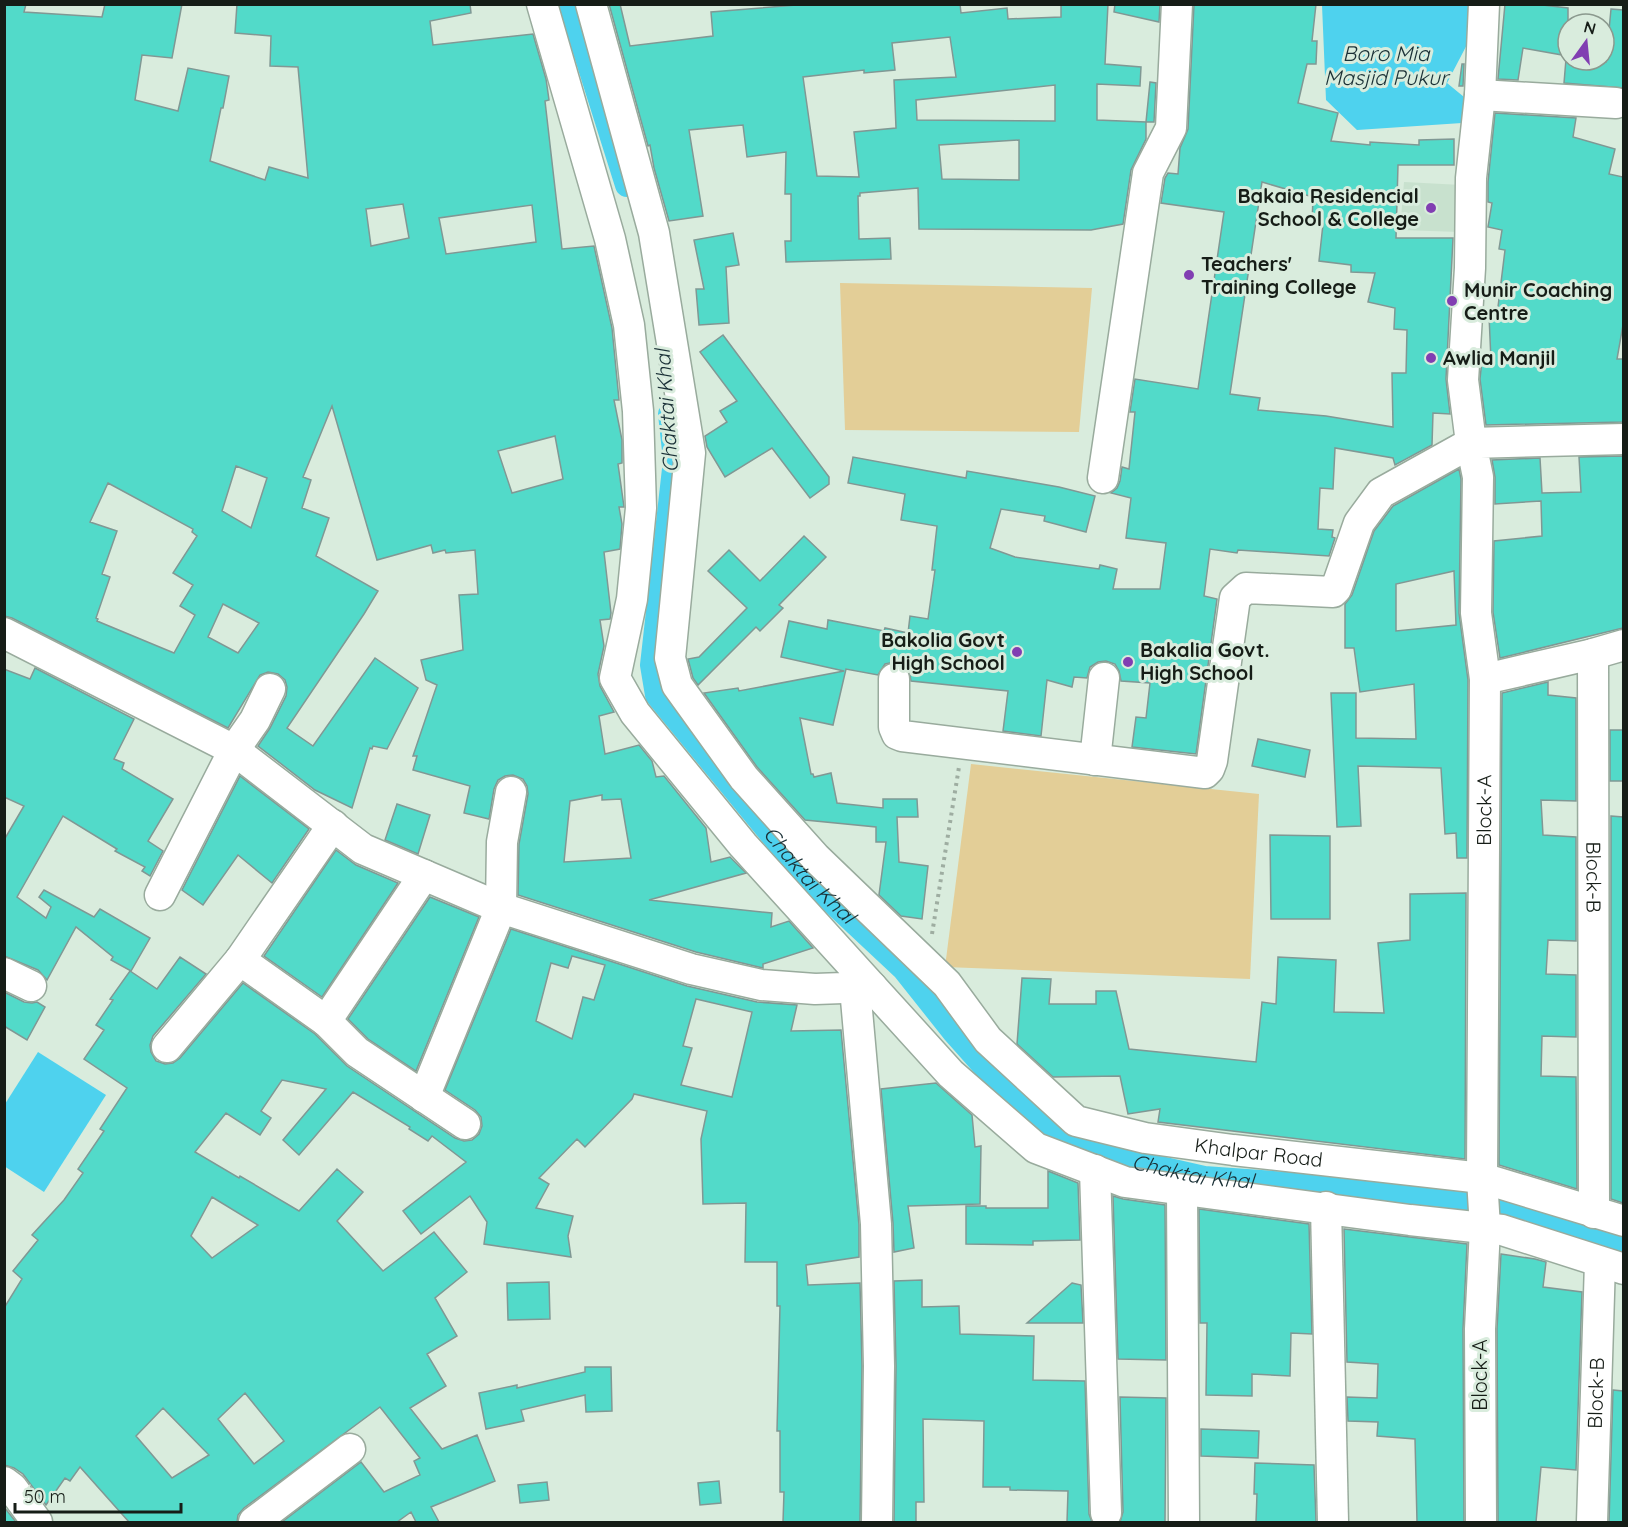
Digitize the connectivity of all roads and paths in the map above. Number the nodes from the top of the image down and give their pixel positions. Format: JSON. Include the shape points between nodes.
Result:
{"nodes":[{"id":1,"x":542,"y":4,"type":"edge"},
{"id":2,"x":591,"y":4,"type":"edge"},
{"id":3,"x":1177,"y":4,"type":"edge"},
{"id":4,"x":1484,"y":4,"type":"edge"},
{"id":5,"x":1480,"y":95,"type":"junction"},
{"id":6,"x":1616,"y":103,"type":"dead end"},
{"id":7,"x":1623,"y":439,"type":"edge"},
{"id":8,"x":1471,"y":443,"type":"junction"},
{"id":9,"x":1102,"y":478,"type":"dead end"},
{"id":10,"x":4,"y":633,"type":"edge"},
{"id":11,"x":1623,"y":645,"type":"edge"},
{"id":12,"x":1593,"y":654,"type":"junction"},
{"id":13,"x":1104,"y":678,"type":"dead end"},
{"id":14,"x":894,"y":679,"type":"dead end"},
{"id":15,"x":1485,"y":679,"type":"junction"},
{"id":16,"x":270,"y":689,"type":"dead end"},
{"id":17,"x":962,"y":744,"type":"junction"},
{"id":18,"x":234,"y":750,"type":"junction"},
{"id":19,"x":1095,"y":760,"type":"junction"},
{"id":20,"x":512,"y":792,"type":"dead end"},
{"id":21,"x":333,"y":825,"type":"junction"},
{"id":22,"x":424,"y":875,"type":"junction"},
{"id":23,"x":160,"y":895,"type":"dead end"},
{"id":24,"x":501,"y":908,"type":"junction"},
{"id":25,"x":240,"y":960,"type":"junction"},
{"id":26,"x":4,"y":972,"type":"edge"},
{"id":27,"x":937,"y":974,"type":"junction"},
{"id":28,"x":31,"y":986,"type":"dead end"},
{"id":29,"x":864,"y":987,"type":"junction"},
{"id":30,"x":326,"y":1021,"type":"junction"},
{"id":31,"x":167,"y":1047,"type":"dead end"},
{"id":32,"x":424,"y":1097,"type":"junction"},
{"id":33,"x":465,"y":1124,"type":"dead end"},
{"id":34,"x":1095,"y":1170,"type":"junction"},
{"id":35,"x":1482,"y":1178,"type":"junction"},
{"id":36,"x":1182,"y":1190,"type":"junction"},
{"id":37,"x":1326,"y":1208,"type":"junction"},
{"id":38,"x":1594,"y":1213,"type":"junction"},
{"id":39,"x":1623,"y":1221,"type":"edge"},
{"id":40,"x":1485,"y":1228,"type":"junction"},
{"id":41,"x":1612,"y":1266,"type":"edge"},
{"id":42,"x":350,"y":1449,"type":"dead end"},
{"id":43,"x":4,"y":1482,"type":"edge"},
{"id":44,"x":1106,"y":1513,"type":"dead end"},
{"id":45,"x":37,"y":1522,"type":"edge"},
{"id":46,"x":254,"y":1522,"type":"edge"},
{"id":47,"x":877,"y":1522,"type":"edge"},
{"id":48,"x":1184,"y":1522,"type":"edge"},
{"id":49,"x":1333,"y":1522,"type":"edge"},
{"id":50,"x":1481,"y":1522,"type":"edge"},
{"id":51,"x":1592,"y":1522,"type":"edge"}],
"edges":[{"from":1,"to":29,"type":"street","via":[[610,239],[629,326],[638,411],[641,508],[632,599],[615,678],[635,713]]},
{"from":2,"to":27,"type":"street","name":"Khalpar Road","via":[[654,233],[690,453],[670,658],[677,685],[744,778],[816,858]]},
{"from":3,"to":9,"type":"street","via":[[1171,128],[1148,173]]},
{"from":4,"to":5,"type":"street","name":"Block-A"},
{"from":5,"to":6,"type":"street"},
{"from":5,"to":8,"type":"street","name":"Block-A","via":[[1471,178],[1463,380]]},
{"from":7,"to":8,"type":"street"},
{"from":8,"to":15,"type":"street","name":"Block-A","via":[[1478,477],[1476,613]]},
{"from":8,"to":19,"type":"street","via":[[1381,493],[1359,523],[1333,592],[1246,588],[1235,598],[1212,762],[1205,773]]},
{"from":10,"to":18,"type":"street"},
{"from":11,"to":12,"type":"street"},
{"from":12,"to":15,"type":"street"},
{"from":12,"to":38,"type":"street","name":"Block-B"},
{"from":13,"to":19,"type":"street"},
{"from":14,"to":17,"type":"street","via":[[897,734]]},
{"from":15,"to":35,"type":"street","name":"Block-A"},
{"from":16,"to":18,"type":"street"},
{"from":17,"to":19,"type":"street"},
{"from":17,"to":27,"type":"path"},
{"from":18,"to":21,"type":"street"},
{"from":18,"to":23,"type":"street"},
{"from":20,"to":24,"type":"street","via":[[502,842]]},
{"from":21,"to":22,"type":"street","via":[[363,849]]},
{"from":21,"to":25,"type":"street"},
{"from":22,"to":24,"type":"street"},
{"from":22,"to":30,"type":"street"},
{"from":24,"to":29,"type":"street","via":[[691,969],[761,986]]},
{"from":24,"to":32,"type":"street"},
{"from":25,"to":30,"type":"street"},
{"from":25,"to":31,"type":"street"},
{"from":26,"to":28,"type":"street"},
{"from":27,"to":35,"type":"street","name":"Khalpar Road","via":[[988,1040],[1076,1121],[1145,1138]]},
{"from":29,"to":34,"type":"street","via":[[951,1074],[1036,1148]]},
{"from":29,"to":47,"type":"street","via":[[876,1224]]},
{"from":30,"to":32,"type":"street","via":[[357,1052]]},
{"from":32,"to":33,"type":"street"},
{"from":34,"to":36,"type":"street","via":[[1125,1182]]},
{"from":34,"to":44,"type":"street"},
{"from":35,"to":38,"type":"street","name":"Khalpar Road"},
{"from":35,"to":40,"type":"street","name":"Block-A"},
{"from":36,"to":37,"type":"street"},
{"from":36,"to":48,"type":"street"},
{"from":37,"to":40,"type":"street"},
{"from":37,"to":49,"type":"street"},
{"from":38,"to":39,"type":"street","name":"Khalpar Road"},
{"from":40,"to":41,"type":"street"},
{"from":40,"to":50,"type":"street","name":"Block-A","via":[[1480,1329]]},
{"from":41,"to":51,"type":"street","name":"Block-B"},
{"from":42,"to":46,"type":"street"},
{"from":43,"to":45,"type":"street"}]}
